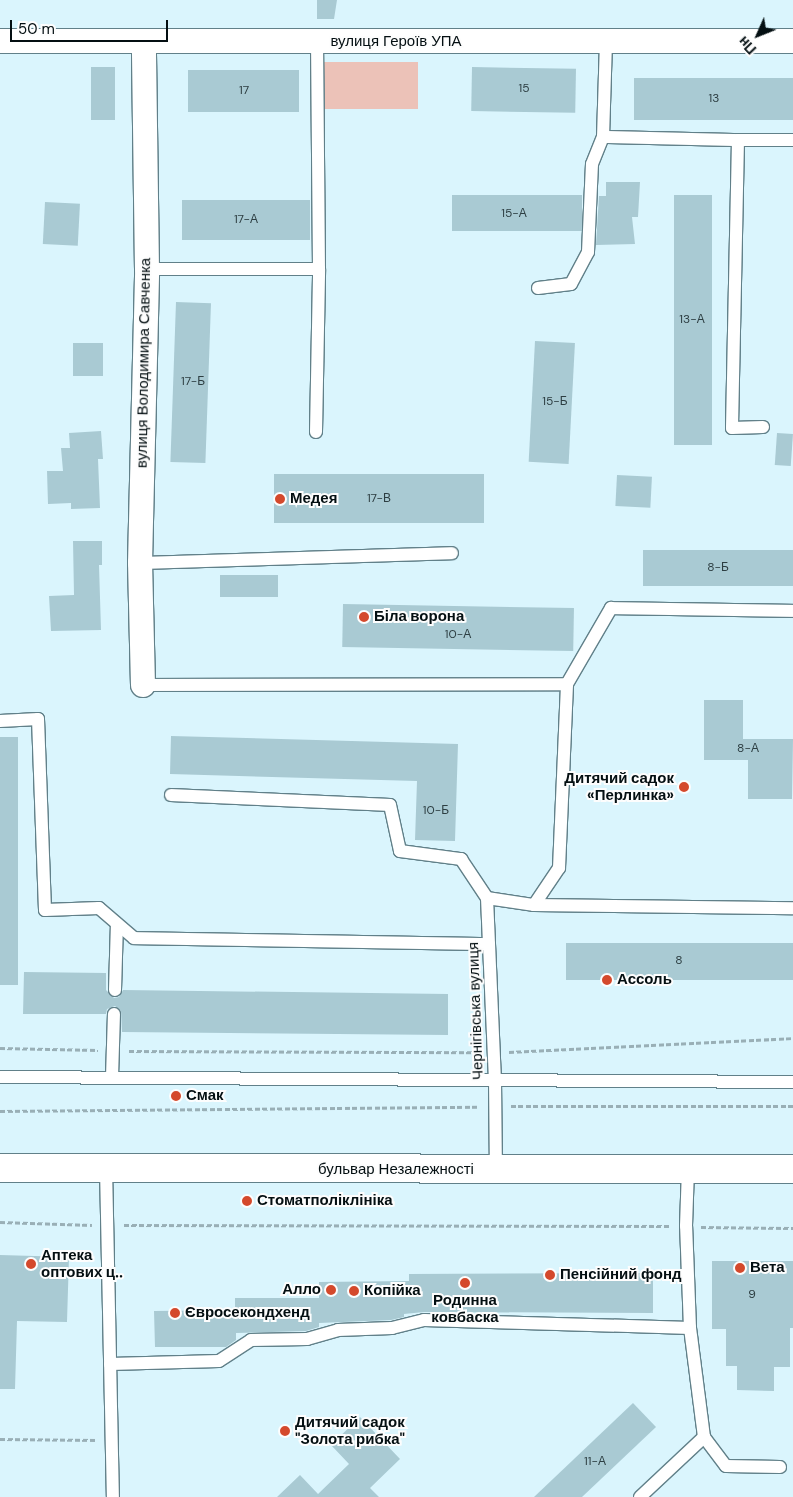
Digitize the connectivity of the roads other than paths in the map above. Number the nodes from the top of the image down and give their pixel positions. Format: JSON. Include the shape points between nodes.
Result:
{"nodes":[{"id":1,"x":0,"y":41,"type":"edge"},
{"id":2,"x":144,"y":41,"type":"junction"},
{"id":3,"x":606,"y":41,"type":"junction"},
{"id":4,"x":793,"y":41,"type":"edge"},
{"id":5,"x":317,"y":42,"type":"junction"},
{"id":6,"x":603,"y":137,"type":"junction"},
{"id":7,"x":738,"y":140,"type":"junction"},
{"id":8,"x":793,"y":140,"type":"edge"},
{"id":9,"x":147,"y":269,"type":"junction"},
{"id":10,"x":319,"y":269,"type":"junction"},
{"id":11,"x":538,"y":288,"type":"dead end"},
{"id":12,"x":763,"y":427,"type":"dead end"},
{"id":13,"x":316,"y":432,"type":"dead end"},
{"id":14,"x":452,"y":553,"type":"dead end"},
{"id":15,"x":140,"y":563,"type":"junction"},
{"id":16,"x":793,"y":610,"type":"edge"},
{"id":17,"x":568,"y":684,"type":"junction"},
{"id":18,"x":143,"y":685,"type":"joint"},
{"id":19,"x":0,"y":721,"type":"edge"},
{"id":20,"x":171,"y":796,"type":"dead end"},
{"id":21,"x":487,"y":898,"type":"junction"},
{"id":22,"x":534,"y":905,"type":"junction"},
{"id":23,"x":793,"y":908,"type":"edge"},
{"id":24,"x":117,"y":924,"type":"junction"},
{"id":25,"x":489,"y":944,"type":"junction"},
{"id":26,"x":115,"y":990,"type":"dead end"},
{"id":27,"x":114,"y":1014,"type":"dead end"},
{"id":28,"x":0,"y":1077,"type":"edge"},
{"id":29,"x":112,"y":1077,"type":"junction"},
{"id":30,"x":495,"y":1080,"type":"junction"},
{"id":31,"x":793,"y":1082,"type":"edge"},
{"id":32,"x":0,"y":1168,"type":"edge"},
{"id":33,"x":106,"y":1168,"type":"junction"},
{"id":34,"x":688,"y":1169,"type":"junction"},
{"id":35,"x":793,"y":1169,"type":"edge"},
{"id":36,"x":496,"y":1170,"type":"junction"},
{"id":37,"x":690,"y":1328,"type":"junction"},
{"id":38,"x":110,"y":1364,"type":"junction"},
{"id":39,"x":704,"y":1437,"type":"junction"},
{"id":40,"x":780,"y":1466,"type":"dead end"},
{"id":41,"x":113,"y":1497,"type":"edge"},
{"id":42,"x":640,"y":1497,"type":"edge"}],
"edges":[{"from":1,"to":2,"type":"street","name":"вулиця Героїв УПА"},
{"from":2,"to":5,"type":"street","name":"вулиця Героїв УПА"},
{"from":2,"to":9,"type":"street","name":"вулиця Володимира Савченка"},
{"from":3,"to":4,"type":"street","name":"вулиця Героїв УПА"},
{"from":3,"to":5,"type":"street","name":"вулиця Героїв УПА"},
{"from":3,"to":6,"type":"lane"},
{"from":5,"to":10,"type":"lane"},
{"from":6,"to":7,"type":"lane"},
{"from":6,"to":11,"type":"lane","via":[[592,164],[588,252],[571,284]]},
{"from":7,"to":8,"type":"lane"},
{"from":7,"to":12,"type":"lane","via":[[732,428]]},
{"from":9,"to":10,"type":"lane"},
{"from":9,"to":15,"type":"street","name":"вулиця Володимира Савченка"},
{"from":10,"to":13,"type":"lane"},
{"from":14,"to":15,"type":"lane"},
{"from":15,"to":18,"type":"street","name":"вулиця Володимира Савченка"},
{"from":16,"to":17,"type":"lane","via":[[611,608]]},
{"from":17,"to":18,"type":"lane"},
{"from":17,"to":22,"type":"lane","via":[[559,868]]},
{"from":19,"to":24,"type":"lane","via":[[38,719],[45,910],[99,908]]},
{"from":20,"to":21,"type":"lane","via":[[390,805],[400,851],[461,859]]},
{"from":21,"to":22,"type":"lane"},
{"from":21,"to":25,"type":"lane","name":"Чернігівська вулиця"},
{"from":22,"to":23,"type":"lane"},
{"from":24,"to":25,"type":"lane","via":[[134,938]]},
{"from":24,"to":26,"type":"lane"},
{"from":25,"to":30,"type":"lane","name":"Чернігівська вулиця"},
{"from":27,"to":29,"type":"lane"},
{"from":28,"to":29,"type":"lane"},
{"from":29,"to":30,"type":"lane"},
{"from":30,"to":31,"type":"lane"},
{"from":30,"to":36,"type":"lane","name":"Чернігівська вулиця"},
{"from":32,"to":33,"type":"main road","name":"бульвар Незалежності"},
{"from":33,"to":36,"type":"main road","name":"бульвар Незалежності"},
{"from":33,"to":38,"type":"lane"},
{"from":34,"to":35,"type":"main road","name":"бульвар Незалежності"},
{"from":34,"to":36,"type":"main road","name":"бульвар Незалежності"},
{"from":34,"to":37,"type":"lane","via":[[686,1226]]},
{"from":37,"to":38,"type":"lane","via":[[424,1320],[392,1328],[338,1330],[307,1339],[252,1340],[219,1361]]},
{"from":37,"to":39,"type":"lane"},
{"from":38,"to":41,"type":"lane"},
{"from":39,"to":40,"type":"lane","via":[[726,1466]]},
{"from":39,"to":42,"type":"lane"}]}
